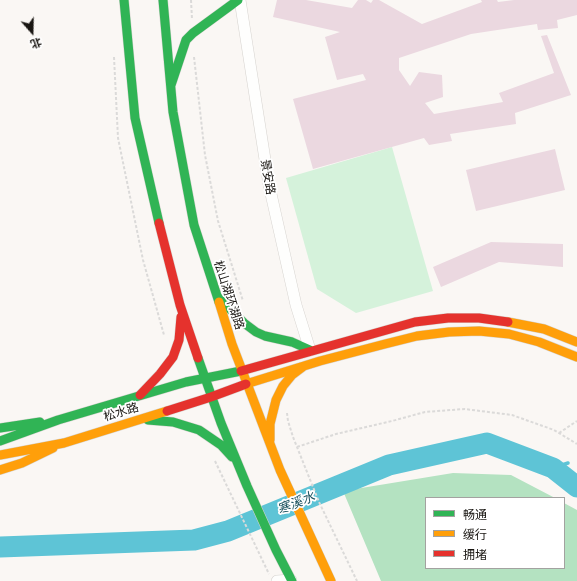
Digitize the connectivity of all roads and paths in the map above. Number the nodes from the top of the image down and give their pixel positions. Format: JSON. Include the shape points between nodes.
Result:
{"nodes":[{"id":1,"x":124,"y":0,"type":"edge"},
{"id":2,"x":163,"y":0,"type":"edge"},
{"id":3,"x":191,"y":0,"type":"edge"},
{"id":4,"x":239,"y":0,"type":"edge"},
{"id":5,"x":192,"y":33,"type":"junction"},
{"id":6,"x":114,"y":54,"type":"dead end"},
{"id":7,"x":171,"y":86,"type":"junction"},
{"id":8,"x":216,"y":295,"type":"junction"},
{"id":9,"x":180,"y":305,"type":"junction"},
{"id":10,"x":245,"y":306,"type":"dead end"},
{"id":11,"x":164,"y":340,"type":"dead end"},
{"id":12,"x":577,"y":342,"type":"edge"},
{"id":13,"x":310,"y":350,"type":"junction"},
{"id":14,"x":577,"y":357,"type":"edge"},
{"id":15,"x":304,"y":366,"type":"junction"},
{"id":16,"x":241,"y":371,"type":"junction"},
{"id":17,"x":204,"y":378,"type":"junction"},
{"id":18,"x":246,"y":384,"type":"junction"},
{"id":19,"x":139,"y":396,"type":"junction"},
{"id":20,"x":211,"y":397,"type":"junction"},
{"id":21,"x":287,"y":407,"type":"dead end"},
{"id":22,"x":58,"y":420,"type":"junction"},
{"id":23,"x":138,"y":420,"type":"junction"},
{"id":24,"x":577,"y":421,"type":"edge"},
{"id":25,"x":0,"y":428,"type":"edge"},
{"id":26,"x":559,"y":433,"type":"junction"},
{"id":27,"x":0,"y":441,"type":"edge"},
{"id":28,"x":64,"y":443,"type":"junction"},
{"id":29,"x":577,"y":444,"type":"edge"},
{"id":30,"x":298,"y":447,"type":"junction"},
{"id":31,"x":272,"y":452,"type":"junction"},
{"id":32,"x":0,"y":455,"type":"edge"},
{"id":33,"x":215,"y":459,"type":"dead end"},
{"id":34,"x":238,"y":466,"type":"junction"},
{"id":35,"x":0,"y":470,"type":"edge"},
{"id":36,"x":273,"y":578,"type":"edge"},
{"id":37,"x":291,"y":580,"type":"edge"},
{"id":38,"x":331,"y":581,"type":"edge"},
{"id":39,"x":358,"y":581,"type":"edge"}],
"edges":[{"from":1,"to":9,"type":"main road","via":[[135,118]]},
{"from":2,"to":7,"type":"main road","name":"松山湖环湖路"},
{"from":3,"to":5,"type":"path"},
{"from":4,"to":5,"type":"main road"},
{"from":4,"to":13,"type":"street","name":"景安路","via":[[269,185],[296,306]]},
{"from":5,"to":7,"type":"main road","via":[[186,40]]},
{"from":5,"to":10,"type":"path","via":[[205,155],[217,214]]},
{"from":6,"to":11,"type":"path","via":[[118,138],[143,260]]},
{"from":7,"to":8,"type":"main road","name":"松山湖环湖路","via":[[173,112],[194,225]]},
{"from":8,"to":13,"type":"main road","via":[[256,332]]},
{"from":8,"to":16,"type":"main road","name":"松山湖环湖路"},
{"from":9,"to":17,"type":"main road"},
{"from":9,"to":19,"type":"main road","via":[[177,349],[160,374]]},
{"from":12,"to":13,"type":"main road","name":"松水路","via":[[544,329],[522,324],[479,318],[448,318],[415,322]]},
{"from":13,"to":16,"type":"main road","name":"松水路"},
{"from":14,"to":15,"type":"main road","name":"松水路","via":[[539,342],[509,334],[449,332],[411,338]]},
{"from":15,"to":18,"type":"main road","name":"松水路"},
{"from":15,"to":31,"type":"main road","via":[[292,375],[276,400],[270,424]]},
{"from":16,"to":17,"type":"main road","name":"松水路"},
{"from":16,"to":18,"type":"main road","name":"松山湖环湖路"},
{"from":17,"to":19,"type":"main road","name":"松水路"},
{"from":17,"to":20,"type":"main road"},
{"from":18,"to":20,"type":"main road","name":"松水路"},
{"from":18,"to":31,"type":"main road","name":"松山湖环湖路"},
{"from":19,"to":22,"type":"main road","name":"松水路"},
{"from":20,"to":23,"type":"main road","name":"松水路"},
{"from":20,"to":34,"type":"main road"},
{"from":21,"to":30,"type":"path","via":[[288,421]]},
{"from":22,"to":25,"type":"main road"},
{"from":22,"to":27,"type":"main road","name":"松水路"},
{"from":23,"to":28,"type":"main road","name":"松水路"},
{"from":23,"to":34,"type":"main road","via":[[173,422],[199,430],[221,445]]},
{"from":24,"to":26,"type":"path"},
{"from":26,"to":29,"type":"path"},
{"from":26,"to":30,"type":"path","via":[[512,415],[465,409],[425,412],[336,434]]},
{"from":28,"to":32,"type":"main road","name":"松水路"},
{"from":28,"to":35,"type":"main road","via":[[22,463]]},
{"from":30,"to":39,"type":"path","via":[[330,524]]},
{"from":31,"to":38,"type":"main road","name":"松山湖环湖路"},
{"from":33,"to":36,"type":"path"},
{"from":34,"to":37,"type":"main road"},
{"from":36,"to":37,"type":"street"}]}
